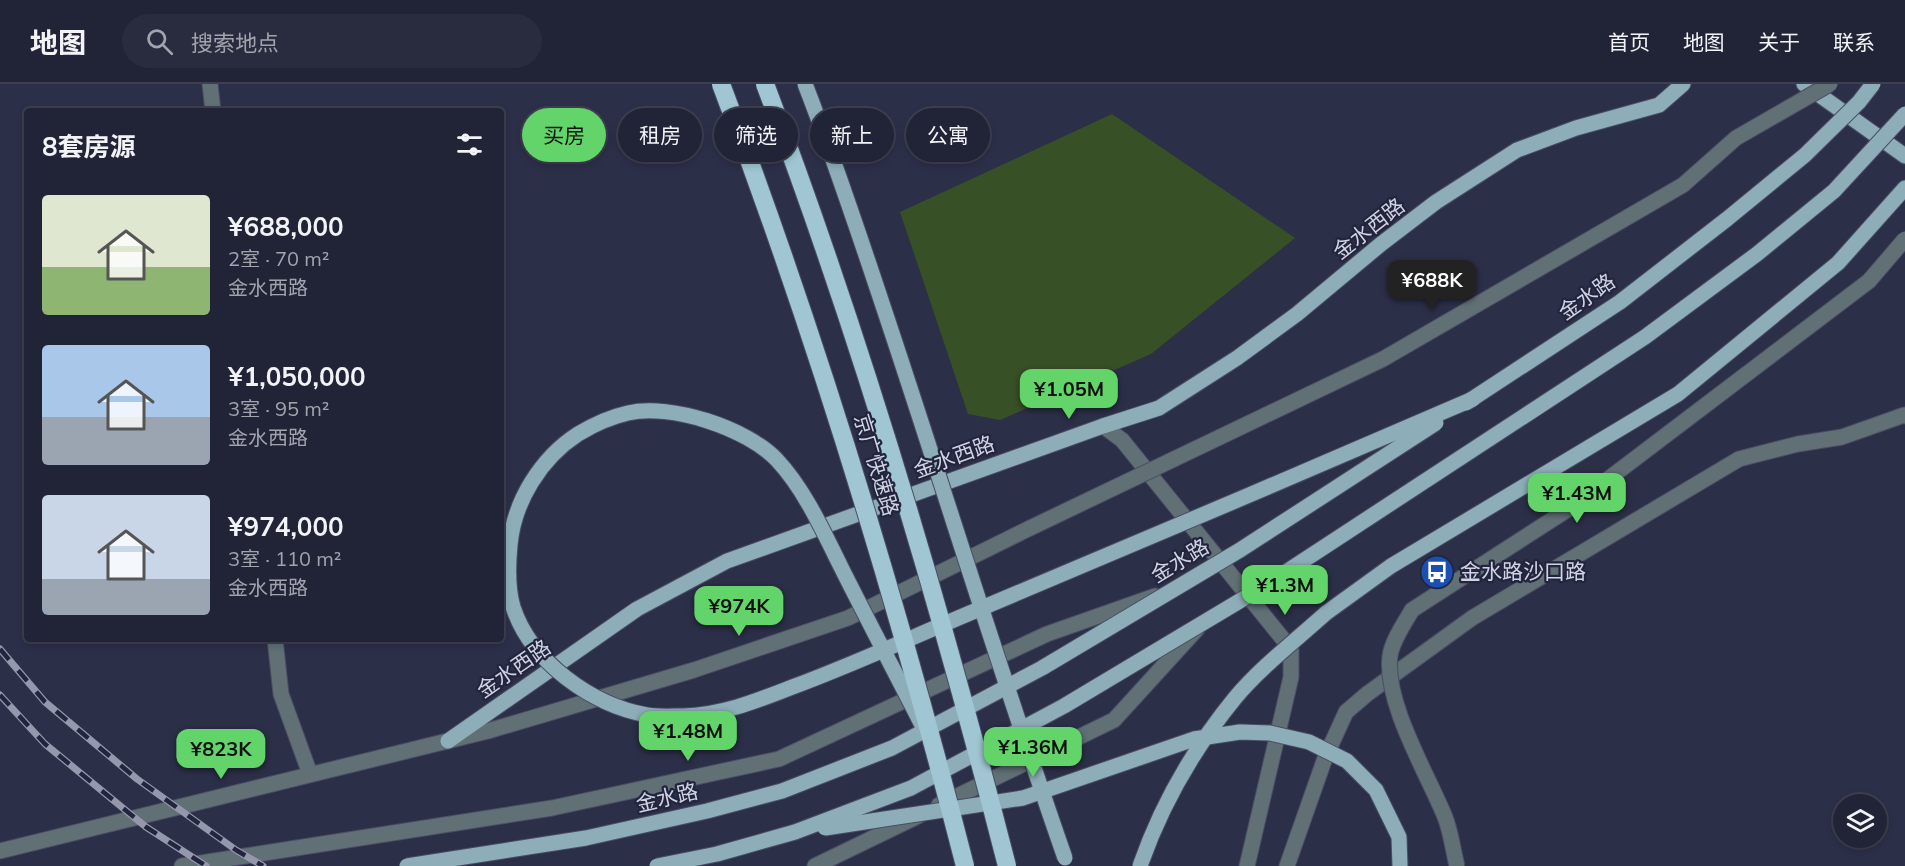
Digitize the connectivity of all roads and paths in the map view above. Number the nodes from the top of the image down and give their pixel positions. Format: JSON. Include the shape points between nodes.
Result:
{"nodes":[{"id":1,"x":210,"y":84,"type":"edge"},
{"id":2,"x":722,"y":84,"type":"edge"},
{"id":3,"x":765,"y":84,"type":"edge"},
{"id":4,"x":805,"y":84,"type":"edge"},
{"id":5,"x":1683,"y":84,"type":"edge"},
{"id":6,"x":1804,"y":84,"type":"edge"},
{"id":7,"x":1830,"y":84,"type":"edge"},
{"id":8,"x":1873,"y":84,"type":"edge"},
{"id":9,"x":213,"y":108,"type":"edge"},
{"id":10,"x":1905,"y":114,"type":"edge"},
{"id":11,"x":1905,"y":156,"type":"edge"},
{"id":12,"x":1905,"y":188,"type":"edge"},
{"id":13,"x":1905,"y":239,"type":"edge"},
{"id":14,"x":1473,"y":399,"type":"junction"},
{"id":15,"x":1904,"y":416,"type":"edge"},
{"id":16,"x":1103,"y":426,"type":"junction"},
{"id":17,"x":1172,"y":590,"type":"junction"},
{"id":18,"x":1201,"y":624,"type":"junction"},
{"id":19,"x":275,"y":642,"type":"edge"},
{"id":20,"x":448,"y":741,"type":"junction"},
{"id":21,"x":935,"y":752,"type":"junction"},
{"id":22,"x":310,"y":774,"type":"junction"},
{"id":23,"x":795,"y":832,"type":"junction"},
{"id":24,"x":0,"y":851,"type":"edge"},
{"id":25,"x":182,"y":866,"type":"edge"},
{"id":26,"x":406,"y":866,"type":"edge"},
{"id":27,"x":657,"y":866,"type":"edge"},
{"id":28,"x":815,"y":866,"type":"edge"},
{"id":29,"x":965,"y":866,"type":"edge"},
{"id":30,"x":1007,"y":866,"type":"edge"},
{"id":31,"x":1069,"y":866,"type":"edge"},
{"id":32,"x":1140,"y":866,"type":"edge"},
{"id":33,"x":1246,"y":866,"type":"edge"},
{"id":34,"x":1287,"y":866,"type":"edge"},
{"id":35,"x":1400,"y":866,"type":"edge"},
{"id":36,"x":1457,"y":866,"type":"edge"}],
"edges":[{"from":1,"to":9,"type":"street"},
{"from":2,"to":21,"type":"highway","name":"京广快速路","bridge":true,"via":[[853,465]]},
{"from":3,"to":30,"type":"highway","name":"京广快速路","bridge":true,"via":[[847,313],[892,453]]},
{"from":4,"to":31,"type":"main road","bridge":true,"via":[[833,155],[1025,746]]},
{"from":5,"to":16,"type":"main road","name":"金水西路","via":[[1659,105],[1576,128],[1517,150],[1436,202],[1237,358],[1159,408]]},
{"from":6,"to":11,"type":"main road"},
{"from":7,"to":20,"type":"street","bridge":true,"via":[[1737,138],[1683,185],[1383,359],[848,618],[694,670]]},
{"from":8,"to":14,"type":"main road","name":"金水路","bridge":true,"via":[[1805,155],[1727,219],[1620,302]]},
{"from":10,"to":18,"type":"main road","bridge":true,"via":[[1834,191],[1645,337]]},
{"from":12,"to":32,"type":"main road","bridge":true,"via":[[1838,263],[1678,394],[1391,566],[1326,614],[1277,657],[1236,697],[1201,745],[1149,840]]},
{"from":13,"to":36,"type":"street","bridge":true,"via":[[1869,280],[1570,508],[1412,610],[1390,655],[1390,685],[1446,819]]},
{"from":14,"to":17,"type":"main road","name":"金水路","bridge":true},
{"from":14,"to":21,"type":"main road","bridge":true,"via":[[1268,488],[910,639],[899,643],[888,648],[878,652],[867,657],[823,675],[739,707],[688,716],[650,716],[610,704],[553,667],[528,637],[513,609],[508,579],[516,512],[531,483],[549,459],[575,436],[631,411],[703,419],[738,432],[774,456],[793,480],[832,549],[864,613],[881,645],[886,656],[891,666]]},
{"from":15,"to":34,"type":"street","via":[[1842,437],[1739,459],[1472,618],[1367,694],[1346,712],[1325,758]]},
{"from":16,"to":20,"type":"main road","name":"金水西路","via":[[727,561],[637,609]]},
{"from":16,"to":33,"type":"street","via":[[1122,440],[1291,649],[1291,677]]},
{"from":17,"to":25,"type":"street","via":[[1047,634],[779,759],[552,808]]},
{"from":17,"to":26,"type":"main road","name":"金水路","bridge":true,"via":[[1042,668],[892,748],[782,791],[585,838]]},
{"from":18,"to":23,"type":"main road","bridge":true,"via":[[1064,706],[911,788]]},
{"from":18,"to":28,"type":"street","via":[[1114,720]]},
{"from":19,"to":22,"type":"street","via":[[281,694]]},
{"from":20,"to":22,"type":"street"},
{"from":21,"to":29,"type":"highway","name":"京广快速路","bridge":true},
{"from":22,"to":24,"type":"street"},
{"from":23,"to":27,"type":"main road","bridge":true},
{"from":23,"to":35,"type":"main road","bridge":true,"via":[[1023,798],[1194,739],[1240,732],[1270,733],[1309,742],[1347,761],[1376,790],[1399,837]]}]}
